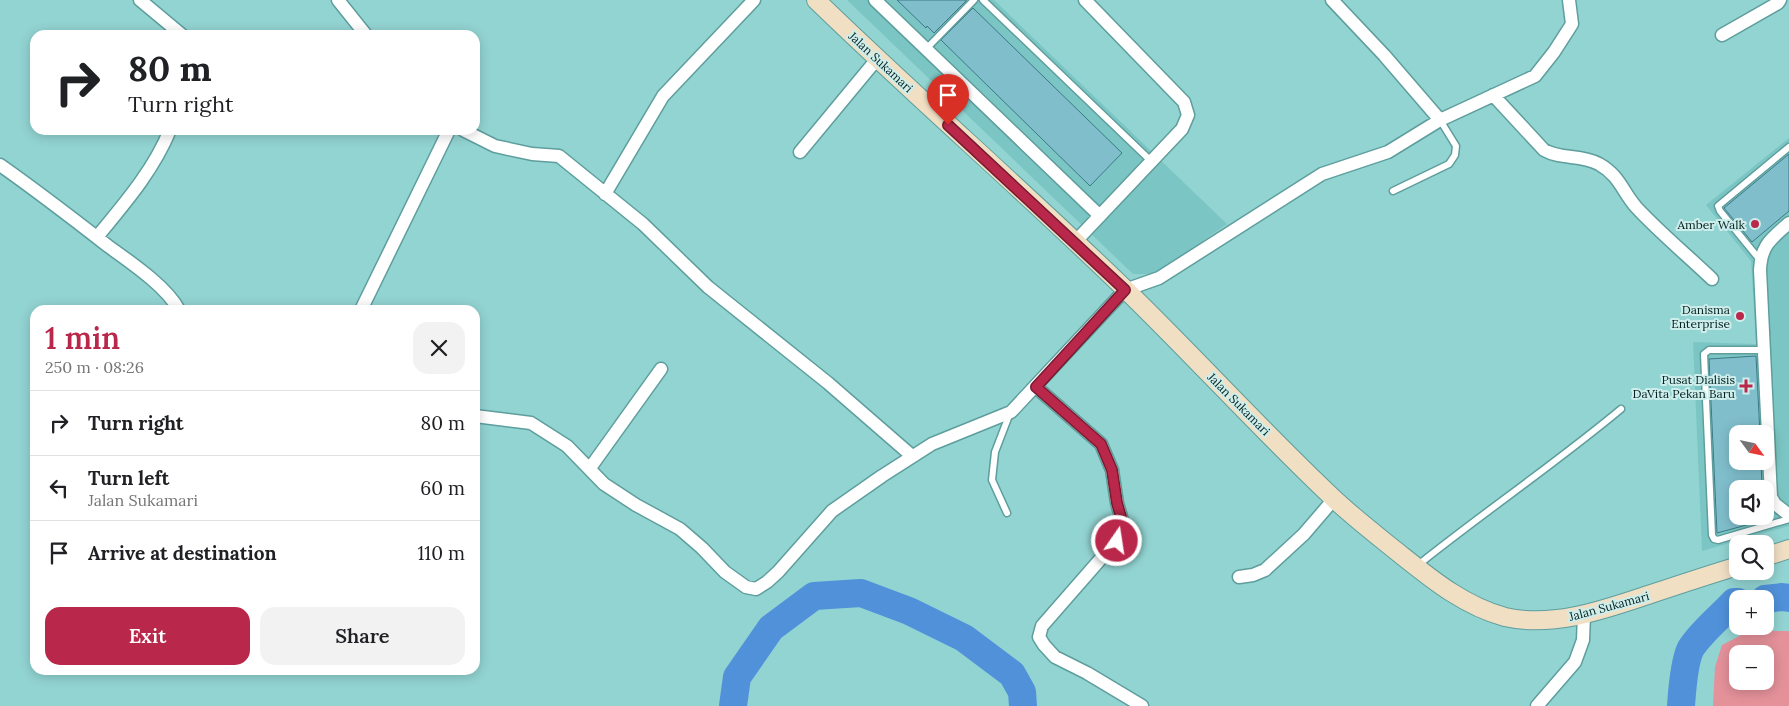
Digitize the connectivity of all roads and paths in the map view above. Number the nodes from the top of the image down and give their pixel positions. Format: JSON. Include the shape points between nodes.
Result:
{"nodes":[{"id":1,"x":140,"y":0,"type":"edge"},
{"id":2,"x":338,"y":0,"type":"edge"},
{"id":3,"x":754,"y":0,"type":"edge"},
{"id":4,"x":816,"y":0,"type":"edge"},
{"id":5,"x":875,"y":0,"type":"edge"},
{"id":6,"x":974,"y":0,"type":"edge"},
{"id":7,"x":983,"y":0,"type":"edge"},
{"id":8,"x":1085,"y":0,"type":"edge"},
{"id":9,"x":1332,"y":0,"type":"edge"},
{"id":10,"x":1569,"y":0,"type":"edge"},
{"id":11,"x":1780,"y":0,"type":"edge"},
{"id":12,"x":176,"y":30,"type":"edge"},
{"id":13,"x":362,"y":30,"type":"edge"},
{"id":14,"x":1722,"y":35,"type":"dead end"},
{"id":15,"x":926,"y":49,"type":"junction"},
{"id":16,"x":877,"y":60,"type":"junction"},
{"id":17,"x":1494,"y":95,"type":"junction"},
{"id":18,"x":1440,"y":120,"type":"junction"},
{"id":19,"x":168,"y":135,"type":"edge"},
{"id":20,"x":447,"y":135,"type":"edge"},
{"id":21,"x":473,"y":135,"type":"edge"},
{"id":22,"x":1789,"y":148,"type":"edge"},
{"id":23,"x":800,"y":152,"type":"dead end"},
{"id":24,"x":1151,"y":161,"type":"junction"},
{"id":25,"x":0,"y":165,"type":"edge"},
{"id":26,"x":1393,"y":191,"type":"dead end"},
{"id":27,"x":606,"y":194,"type":"junction"},
{"id":28,"x":1100,"y":216,"type":"junction"},
{"id":29,"x":1789,"y":223,"type":"edge"},
{"id":30,"x":97,"y":237,"type":"junction"},
{"id":31,"x":1075,"y":242,"type":"junction"},
{"id":32,"x":1760,"y":260,"type":"junction"},
{"id":33,"x":1712,"y":279,"type":"dead end"},
{"id":34,"x":1125,"y":290,"type":"junction"},
{"id":35,"x":176,"y":305,"type":"edge"},
{"id":36,"x":363,"y":305,"type":"edge"},
{"id":37,"x":1764,"y":350,"type":"junction"},
{"id":38,"x":660,"y":369,"type":"dead end"},
{"id":39,"x":1036,"y":387,"type":"junction"},
{"id":40,"x":1621,"y":409,"type":"dead end"},
{"id":41,"x":1011,"y":412,"type":"junction"},
{"id":42,"x":480,"y":417,"type":"edge"},
{"id":43,"x":912,"y":456,"type":"junction"},
{"id":44,"x":590,"y":468,"type":"junction"},
{"id":45,"x":1334,"y":499,"type":"junction"},
{"id":46,"x":1007,"y":513,"type":"dead end"},
{"id":47,"x":1789,"y":515,"type":"edge"},
{"id":48,"x":1789,"y":519,"type":"edge"},
{"id":49,"x":1789,"y":549,"type":"edge"},
{"id":50,"x":1774,"y":553,"type":"edge"},
{"id":51,"x":1416,"y":567,"type":"junction"},
{"id":52,"x":1729,"y":569,"type":"edge"},
{"id":53,"x":1239,"y":577,"type":"dead end"},
{"id":54,"x":1584,"y":615,"type":"junction"},
{"id":55,"x":1142,"y":706,"type":"edge"},
{"id":56,"x":1537,"y":706,"type":"edge"}],
"edges":[{"from":1,"to":12,"type":"street"},
{"from":2,"to":13,"type":"street"},
{"from":3,"to":27,"type":"street","via":[[663,96]]},
{"from":4,"to":16,"type":"street","name":"Jalan Sukamari"},
{"from":5,"to":15,"type":"street"},
{"from":6,"to":15,"type":"lane"},
{"from":7,"to":24,"type":"lane"},
{"from":8,"to":24,"type":"street","via":[[1184,102],[1187,109],[1182,129]]},
{"from":9,"to":18,"type":"street"},
{"from":10,"to":17,"type":"street","via":[[1572,24],[1545,64],[1535,76]]},
{"from":11,"to":14,"type":"street"},
{"from":15,"to":28,"type":"street"},
{"from":16,"to":23,"type":"street"},
{"from":16,"to":31,"type":"street","name":"Jalan Sukamari"},
{"from":17,"to":18,"type":"street"},
{"from":17,"to":33,"type":"street","via":[[1544,150],[1566,158],[1583,157],[1614,175],[1636,206]]},
{"from":18,"to":26,"type":"lane","via":[[1456,146],[1456,156],[1449,164]]},
{"from":18,"to":34,"type":"street","via":[[1388,152],[1322,174],[1159,278]]},
{"from":19,"to":30,"type":"street","via":[[139,187]]},
{"from":20,"to":36,"type":"street"},
{"from":21,"to":27,"type":"street","via":[[495,146],[558,156]]},
{"from":22,"to":32,"type":"lane","via":[[1718,206]]},
{"from":24,"to":28,"type":"street"},
{"from":25,"to":30,"type":"street"},
{"from":27,"to":43,"type":"street","via":[[643,224],[708,287],[828,383]]},
{"from":28,"to":31,"type":"street"},
{"from":29,"to":32,"type":"street","via":[[1767,243]]},
{"from":30,"to":35,"type":"street","via":[[153,280]]},
{"from":31,"to":34,"type":"street","name":"Jalan Sukamari"},
{"from":32,"to":37,"type":"street"},
{"from":34,"to":39,"type":"street"},
{"from":34,"to":45,"type":"street","name":"Jalan Sukamari"},
{"from":37,"to":47,"type":"street","via":[[1771,497]]},
{"from":37,"to":48,"type":"lane","via":[[1709,350],[1704,354],[1712,534],[1718,540]]},
{"from":38,"to":44,"type":"street"},
{"from":39,"to":41,"type":"street"},
{"from":39,"to":55,"type":"street","via":[[1101,444],[1112,470],[1125,531],[1042,626],[1040,637],[1055,657]]},
{"from":40,"to":51,"type":"lane","via":[[1563,457]]},
{"from":41,"to":43,"type":"street","via":[[932,444]]},
{"from":41,"to":46,"type":"lane","via":[[995,452],[992,480]]},
{"from":42,"to":44,"type":"street","via":[[531,423],[567,446]]},
{"from":43,"to":44,"type":"street","via":[[832,511],[778,572],[756,589],[746,587],[725,572],[680,529],[604,484]]},
{"from":45,"to":51,"type":"street","name":"Jalan Sukamari"},
{"from":45,"to":53,"type":"street","via":[[1304,534],[1266,570]]},
{"from":49,"to":50,"type":"street"},
{"from":51,"to":54,"type":"street","name":"Jalan Sukamari","via":[[1457,597],[1507,617],[1554,620]]},
{"from":52,"to":54,"type":"street","name":"Jalan Sukamari"},
{"from":54,"to":56,"type":"street","via":[[1583,640],[1575,662]]}]}
